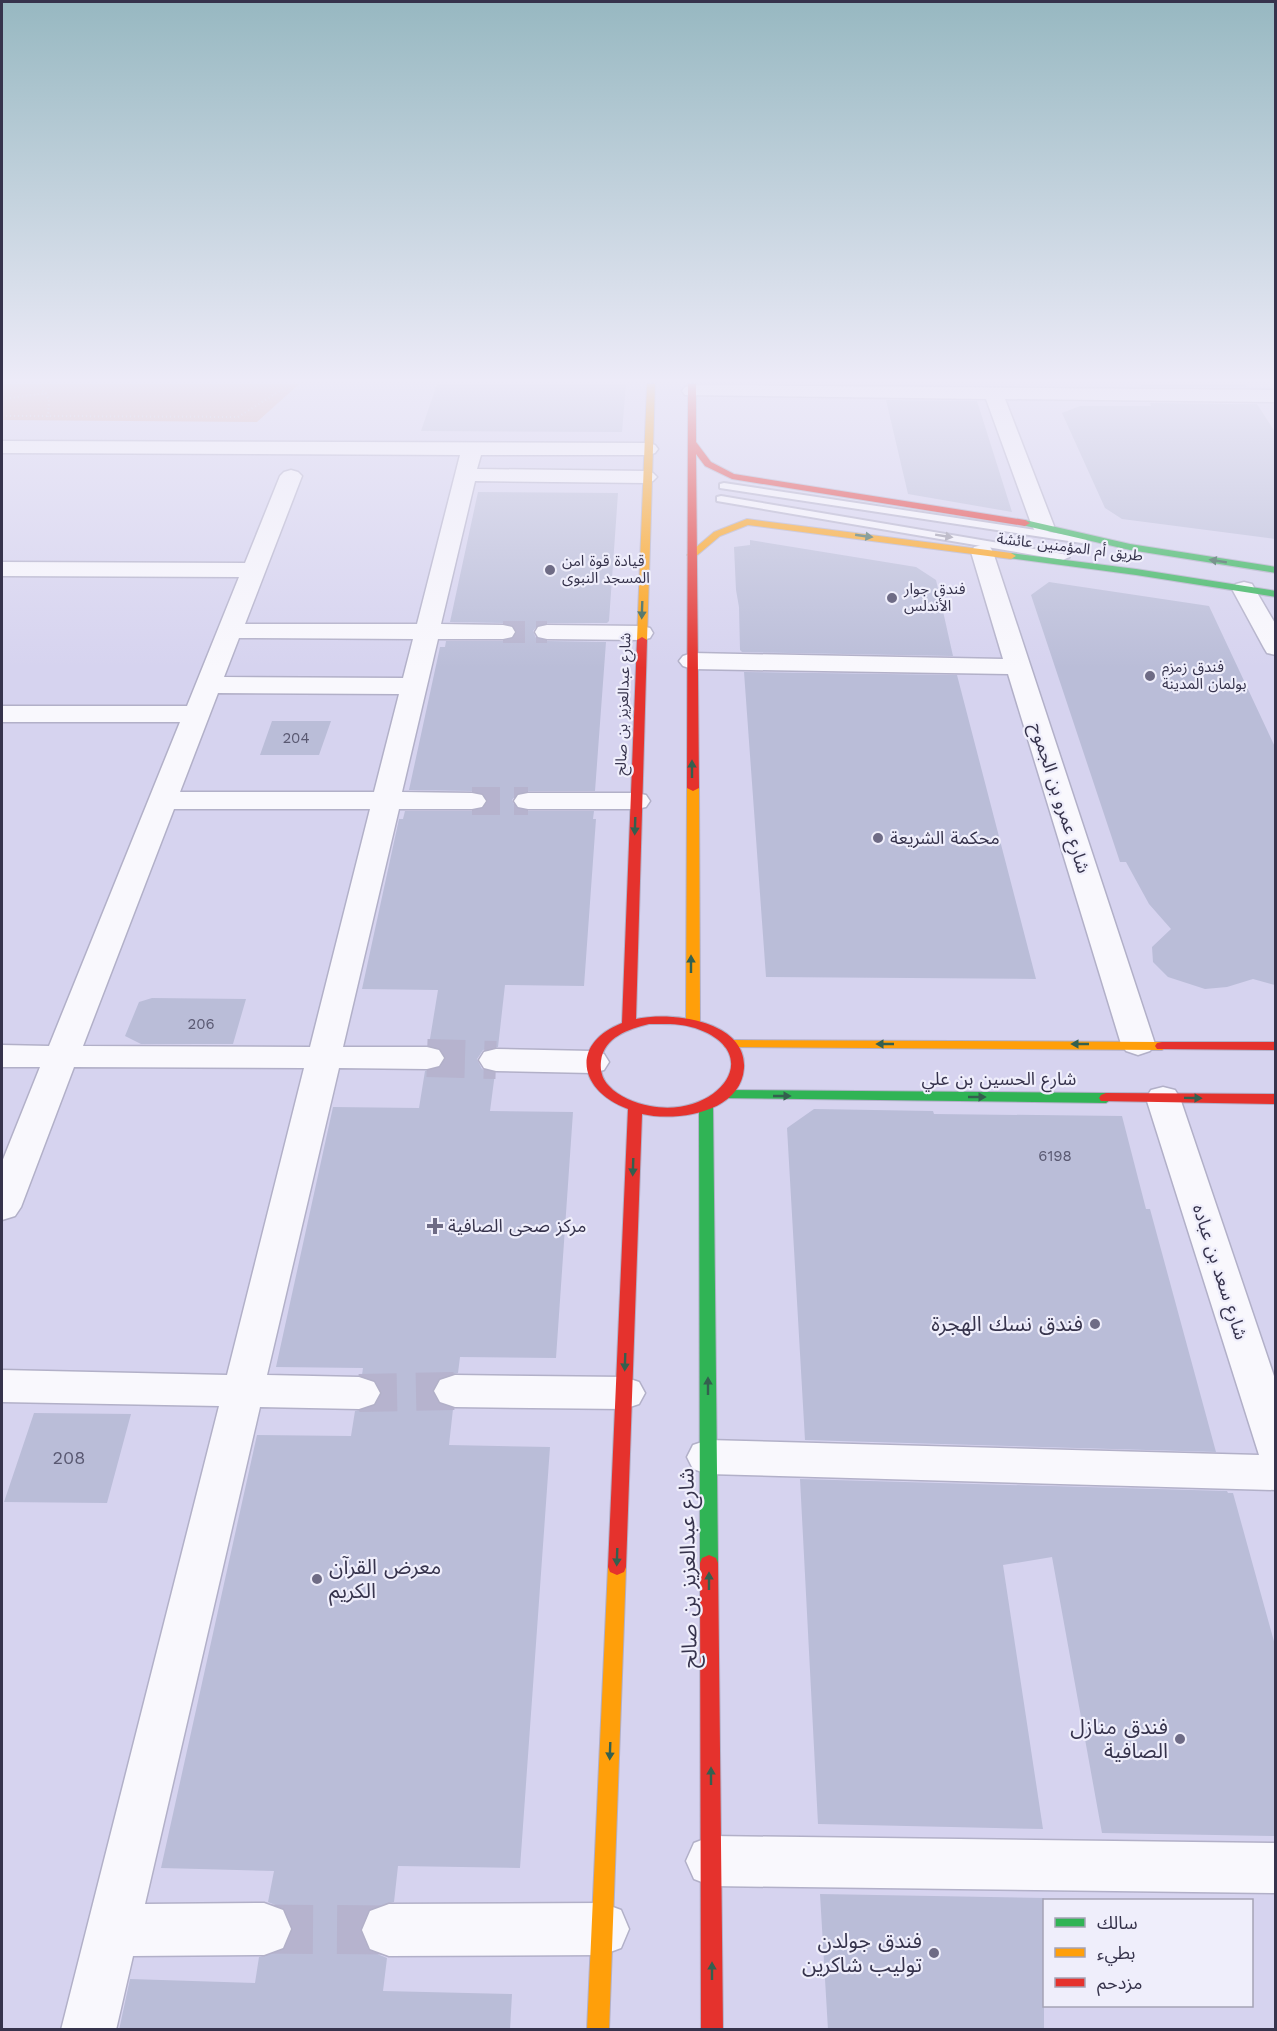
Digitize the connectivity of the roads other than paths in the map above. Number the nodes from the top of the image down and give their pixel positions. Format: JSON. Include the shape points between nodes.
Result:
{"nodes":[{"id":1,"x":290,"y":479,"type":"edge"},
{"id":2,"x":466,"y":479,"type":"edge"},
{"id":3,"x":646,"y":479,"type":"edge"},
{"id":4,"x":692,"y":479,"type":"edge"},
{"id":5,"x":749,"y":479,"type":"edge"},
{"id":6,"x":1025,"y":479,"type":"edge"},
{"id":7,"x":724,"y":486,"type":"dead end"},
{"id":8,"x":721,"y":499,"type":"dead end"},
{"id":9,"x":1043,"y":526,"type":"junction"},
{"id":10,"x":1130,"y":547,"type":"junction"},
{"id":11,"x":982,"y":552,"type":"junction"},
{"id":12,"x":692,"y":555,"type":"junction"},
{"id":13,"x":2,"y":568,"type":"edge"},
{"id":14,"x":254,"y":570,"type":"junction"},
{"id":15,"x":1275,"y":570,"type":"edge"},
{"id":16,"x":1136,"y":572,"type":"junction"},
{"id":17,"x":1244,"y":589,"type":"junction"},
{"id":18,"x":1275,"y":594,"type":"edge"},
{"id":19,"x":429,"y":631,"type":"junction"},
{"id":20,"x":229,"y":632,"type":"junction"},
{"id":21,"x":503,"y":632,"type":"tunnel mouth"},
{"id":22,"x":547,"y":632,"type":"tunnel mouth"},
{"id":23,"x":641,"y":633,"type":"junction"},
{"id":24,"x":1275,"y":648,"type":"edge"},
{"id":25,"x":692,"y":661,"type":"junction"},
{"id":26,"x":1019,"y":667,"type":"junction"},
{"id":27,"x":208,"y":685,"type":"junction"},
{"id":28,"x":416,"y":686,"type":"junction"},
{"id":29,"x":2,"y":714,"type":"edge"},
{"id":30,"x":197,"y":714,"type":"junction"},
{"id":31,"x":163,"y":800,"type":"junction"},
{"id":32,"x":472,"y":801,"type":"tunnel mouth"},
{"id":33,"x":528,"y":801,"type":"tunnel mouth"},
{"id":34,"x":636,"y":801,"type":"junction"},
{"id":35,"x":388,"y":802,"type":"junction"},
{"id":36,"x":693,"y":1023,"type":"junction"},
{"id":37,"x":629,"y":1025,"type":"junction"},
{"id":38,"x":730,"y":1044,"type":"junction"},
{"id":39,"x":1138,"y":1044,"type":"junction"},
{"id":40,"x":1275,"y":1046,"type":"edge"},
{"id":41,"x":2,"y":1056,"type":"edge"},
{"id":42,"x":62,"y":1056,"type":"junction"},
{"id":43,"x":326,"y":1057,"type":"junction"},
{"id":44,"x":427,"y":1058,"type":"tunnel mouth"},
{"id":45,"x":496,"y":1060,"type":"tunnel mouth"},
{"id":46,"x":592,"y":1062,"type":"junction"},
{"id":47,"x":723,"y":1095,"type":"junction"},
{"id":48,"x":1163,"y":1098,"type":"junction"},
{"id":49,"x":1275,"y":1099,"type":"edge"},
{"id":50,"x":706,"y":1105,"type":"junction"},
{"id":51,"x":635,"y":1108,"type":"junction"},
{"id":52,"x":2,"y":1207,"type":"edge"},
{"id":53,"x":2,"y":1386,"type":"edge"},
{"id":54,"x":243,"y":1391,"type":"junction"},
{"id":55,"x":455,"y":1391,"type":"tunnel mouth"},
{"id":56,"x":624,"y":1392,"type":"junction"},
{"id":57,"x":359,"y":1393,"type":"tunnel mouth"},
{"id":58,"x":1273,"y":1431,"type":"edge"},
{"id":59,"x":708,"y":1457,"type":"junction"},
{"id":60,"x":1275,"y":1473,"type":"edge"},
{"id":61,"x":712,"y":1861,"type":"junction"},
{"id":62,"x":1275,"y":1868,"type":"edge"},
{"id":63,"x":264,"y":1929,"type":"tunnel mouth"},
{"id":64,"x":602,"y":1929,"type":"junction"},
{"id":65,"x":112,"y":1930,"type":"junction"},
{"id":66,"x":389,"y":1930,"type":"tunnel mouth"},
{"id":67,"x":88,"y":2030,"type":"edge"},
{"id":68,"x":598,"y":2030,"type":"edge"},
{"id":69,"x":712,"y":2030,"type":"edge"}],
"edges":[{"from":1,"to":14,"type":"street"},
{"from":2,"to":19,"type":"street"},
{"from":3,"to":23,"type":"main road","name":"شارع عبدالعزيز بن صالح","one_way":true},
{"from":4,"to":12,"type":"main road"},
{"from":5,"to":9,"type":"main road","name":"طريق أم المؤمنين عائشة"},
{"from":6,"to":9,"type":"street"},
{"from":7,"to":10,"type":"lane"},
{"from":8,"to":16,"type":"lane","one_way":true,"via":[[1020,548]]},
{"from":9,"to":10,"type":"main road","name":"طريق أم المؤمنين عائشة"},
{"from":15,"to":10,"type":"main road","name":"طريق أم المؤمنين عائشة","one_way":true},
{"from":12,"to":11,"type":"main road","name":"طريق أم المؤمنين عائشة","one_way":true,"via":[[728,525],[747,522]]},
{"from":11,"to":16,"type":"main road","name":"طريق أم المؤمنين عائشة"},
{"from":11,"to":26,"type":"street","name":"شارع عمرو بن الجموح"},
{"from":12,"to":25,"type":"main road"},
{"from":13,"to":14,"type":"street"},
{"from":14,"to":20,"type":"street"},
{"from":16,"to":17,"type":"main road","name":"طريق أم المؤمنين عائشة"},
{"from":17,"to":18,"type":"main road","name":"طريق أم المؤمنين عائشة"},
{"from":17,"to":24,"type":"street"},
{"from":19,"to":20,"type":"street"},
{"from":19,"to":21,"type":"street"},
{"from":19,"to":28,"type":"street"},
{"from":20,"to":27,"type":"street"},
{"from":22,"to":23,"type":"street"},
{"from":23,"to":34,"type":"main road","name":"شارع عبدالعزيز بن صالح"},
{"from":25,"to":26,"type":"street"},
{"from":36,"to":25,"type":"main road","one_way":true},
{"from":26,"to":39,"type":"street","name":"شارع عمرو بن الجموح"},
{"from":27,"to":28,"type":"street"},
{"from":27,"to":30,"type":"street"},
{"from":28,"to":35,"type":"street"},
{"from":29,"to":30,"type":"street"},
{"from":30,"to":31,"type":"street"},
{"from":31,"to":35,"type":"street"},
{"from":31,"to":42,"type":"street"},
{"from":32,"to":35,"type":"street"},
{"from":33,"to":34,"type":"street"},
{"from":34,"to":37,"type":"main road","name":"شارع عبدالعزيز بن صالح","one_way":true},
{"from":35,"to":43,"type":"street"},
{"from":36,"to":37,"type":"main road","via":[[649,1020]]},
{"from":36,"to":38,"type":"main road"},
{"from":37,"to":46,"type":"main road","via":[[610,1035],[598,1047]]},
{"from":39,"to":38,"type":"main road","name":"شارع الحسين بن علي","one_way":true},
{"from":38,"to":47,"type":"main road","via":[[739,1065],[737,1076]]},
{"from":39,"to":40,"type":"main road","name":"شارع الحسين بن علي"},
{"from":41,"to":42,"type":"street"},
{"from":42,"to":43,"type":"street"},
{"from":42,"to":52,"type":"street"},
{"from":43,"to":44,"type":"street"},
{"from":43,"to":54,"type":"street"},
{"from":45,"to":46,"type":"street"},
{"from":46,"to":51,"type":"main road","via":[[602,1089]]},
{"from":47,"to":48,"type":"main road","name":"شارع الحسين بن علي","one_way":true},
{"from":47,"to":50,"type":"main road"},
{"from":48,"to":49,"type":"main road","name":"شارع الحسين بن علي","one_way":true},
{"from":48,"to":58,"type":"street","name":"شارع سعد بن عباده"},
{"from":50,"to":51,"type":"main road","via":[[658,1113]]},
{"from":59,"to":50,"type":"main road","name":"شارع عبدالعزيز بن صالح","one_way":true},
{"from":51,"to":56,"type":"main road","one_way":true},
{"from":53,"to":54,"type":"street"},
{"from":54,"to":57,"type":"street"},
{"from":54,"to":65,"type":"street"},
{"from":55,"to":56,"type":"street"},
{"from":56,"to":64,"type":"main road","one_way":true},
{"from":59,"to":60,"type":"street"},
{"from":61,"to":59,"type":"main road","name":"شارع عبدالعزيز بن صالح","one_way":true},
{"from":61,"to":62,"type":"street"},
{"from":69,"to":61,"type":"main road","name":"شارع عبدالعزيز بن صالح","one_way":true},
{"from":63,"to":65,"type":"street"},
{"from":64,"to":66,"type":"street"},
{"from":64,"to":68,"type":"main road"},
{"from":65,"to":67,"type":"street"}]}
